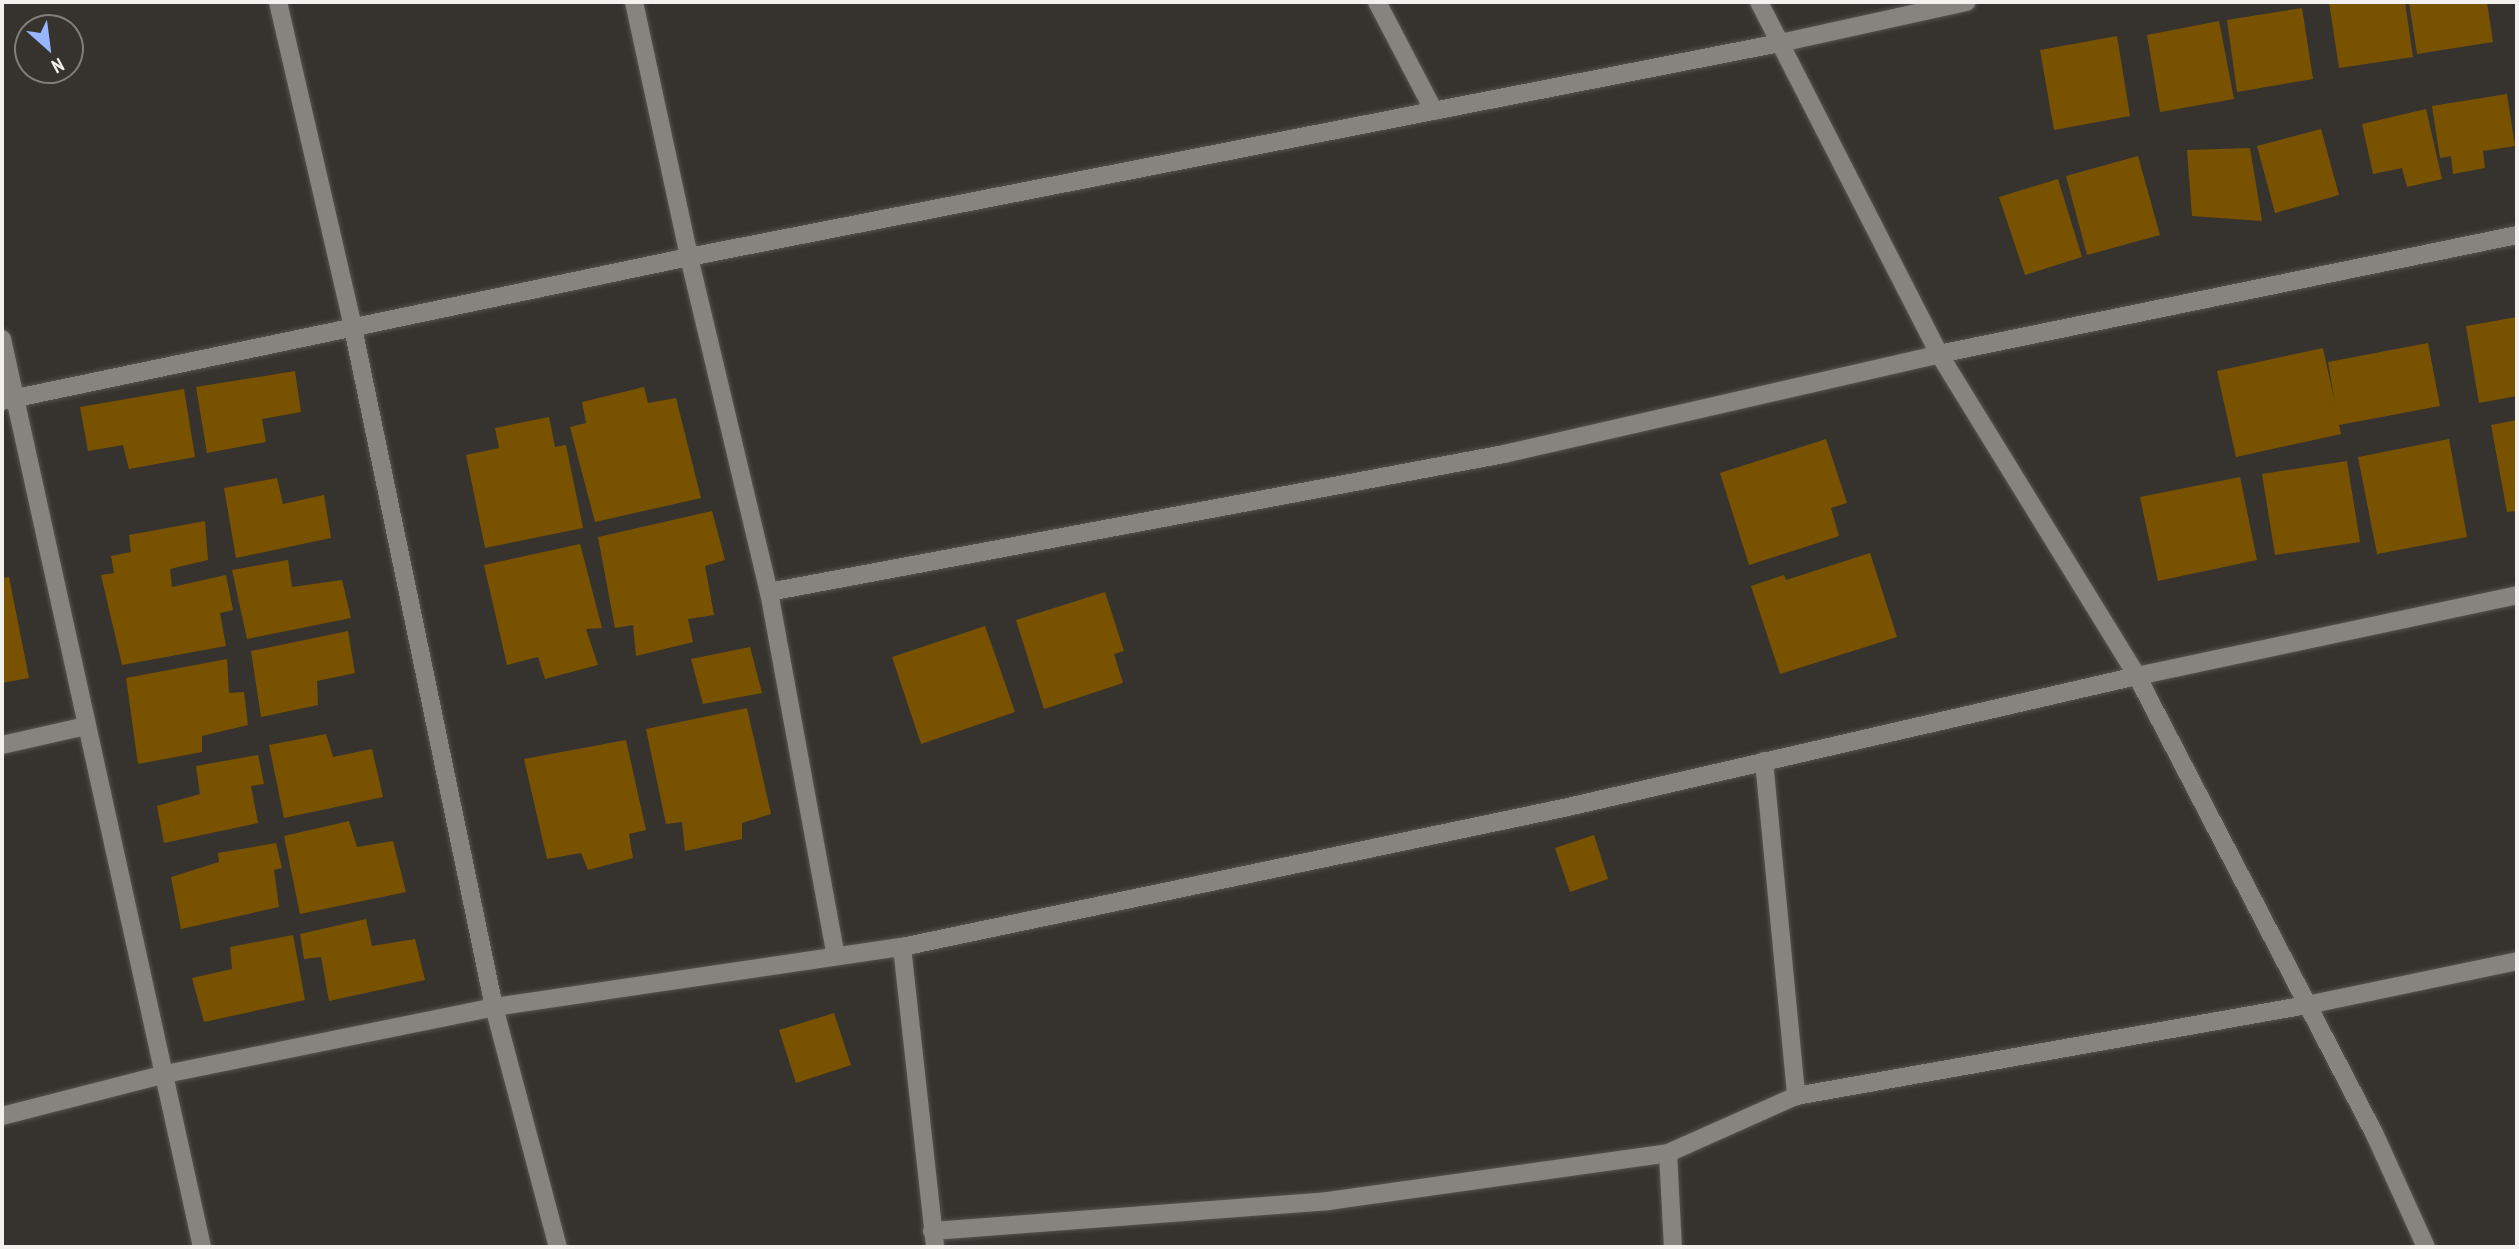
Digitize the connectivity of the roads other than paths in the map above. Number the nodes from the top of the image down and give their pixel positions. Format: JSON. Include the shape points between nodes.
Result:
{"nodes":[{"id":1,"x":278,"y":2,"type":"edge"},
{"id":2,"x":634,"y":2,"type":"edge"},
{"id":3,"x":1377,"y":2,"type":"edge"},
{"id":4,"x":1759,"y":2,"type":"edge"},
{"id":5,"x":1967,"y":2,"type":"edge"},
{"id":6,"x":1780,"y":43,"type":"junction"},
{"id":7,"x":1434,"y":111,"type":"junction"},
{"id":8,"x":2517,"y":234,"type":"edge"},
{"id":9,"x":689,"y":257,"type":"junction"},
{"id":10,"x":353,"y":328,"type":"junction"},
{"id":11,"x":2,"y":339,"type":"edge"},
{"id":12,"x":1939,"y":354,"type":"junction"},
{"id":13,"x":8,"y":400,"type":"edge"},
{"id":14,"x":769,"y":592,"type":"junction"},
{"id":15,"x":2517,"y":595,"type":"edge"},
{"id":16,"x":2137,"y":676,"type":"junction"},
{"id":17,"x":86,"y":726,"type":"junction"},
{"id":18,"x":2,"y":745,"type":"edge"},
{"id":19,"x":1764,"y":761,"type":"junction"},
{"id":20,"x":902,"y":947,"type":"junction"},
{"id":21,"x":836,"y":956,"type":"junction"},
{"id":22,"x":2517,"y":961,"type":"edge"},
{"id":23,"x":2307,"y":1005,"type":"junction"},
{"id":24,"x":494,"y":1007,"type":"junction"},
{"id":25,"x":166,"y":1074,"type":"junction"},
{"id":26,"x":1796,"y":1096,"type":"junction"},
{"id":27,"x":2,"y":1116,"type":"edge"},
{"id":28,"x":1668,"y":1153,"type":"junction"},
{"id":29,"x":934,"y":1239,"type":"edge"},
{"id":30,"x":202,"y":1247,"type":"edge"},
{"id":31,"x":558,"y":1247,"type":"edge"},
{"id":32,"x":1673,"y":1247,"type":"edge"},
{"id":33,"x":2426,"y":1247,"type":"edge"}],
"edges":[{"from":1,"to":10,"type":"street"},
{"from":2,"to":9,"type":"street"},
{"from":3,"to":7,"type":"street"},
{"from":4,"to":6,"type":"street"},
{"from":5,"to":6,"type":"street"},
{"from":6,"to":7,"type":"street"},
{"from":6,"to":12,"type":"street"},
{"from":7,"to":9,"type":"street"},
{"from":8,"to":12,"type":"street"},
{"from":9,"to":10,"type":"street"},
{"from":9,"to":14,"type":"street"},
{"from":10,"to":13,"type":"street"},
{"from":10,"to":24,"type":"street"},
{"from":11,"to":13,"type":"street"},
{"from":12,"to":14,"type":"street","via":[[1504,454]]},
{"from":12,"to":16,"type":"street"},
{"from":13,"to":17,"type":"street"},
{"from":14,"to":21,"type":"street"},
{"from":15,"to":16,"type":"street"},
{"from":16,"to":19,"type":"street"},
{"from":16,"to":23,"type":"street"},
{"from":17,"to":18,"type":"street"},
{"from":17,"to":25,"type":"street"},
{"from":19,"to":20,"type":"street"},
{"from":19,"to":26,"type":"street"},
{"from":20,"to":21,"type":"street"},
{"from":20,"to":29,"type":"street"},
{"from":21,"to":24,"type":"street"},
{"from":22,"to":23,"type":"street"},
{"from":23,"to":26,"type":"street"},
{"from":23,"to":33,"type":"street","via":[[2374,1133]]},
{"from":24,"to":25,"type":"street"},
{"from":24,"to":31,"type":"street"},
{"from":25,"to":27,"type":"street"},
{"from":25,"to":30,"type":"street"},
{"from":26,"to":28,"type":"street"},
{"from":28,"to":29,"type":"street","via":[[1328,1201]]},
{"from":28,"to":32,"type":"street"}]}
